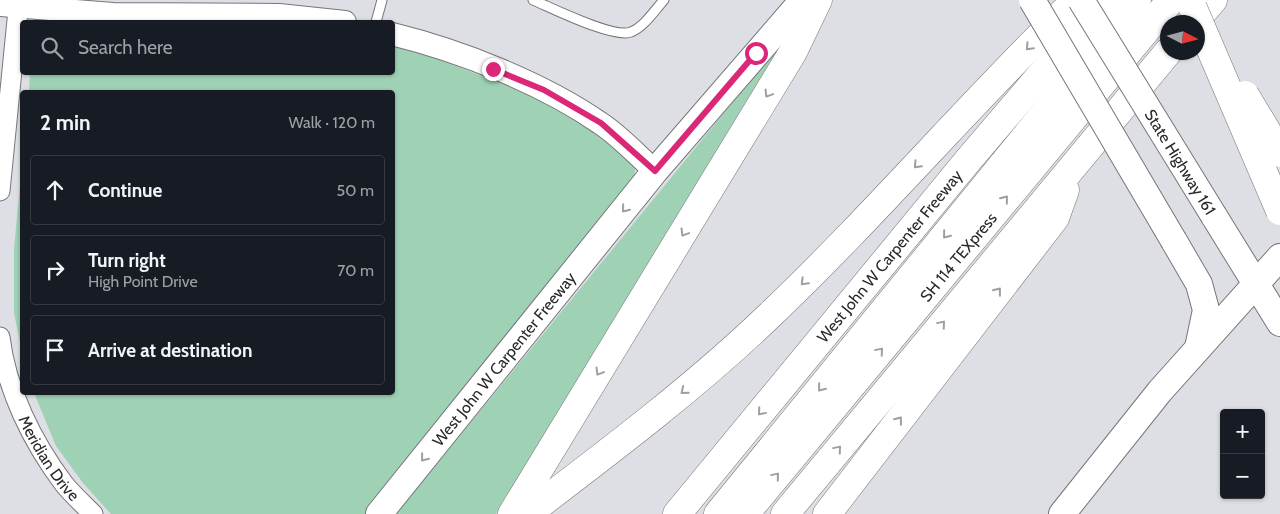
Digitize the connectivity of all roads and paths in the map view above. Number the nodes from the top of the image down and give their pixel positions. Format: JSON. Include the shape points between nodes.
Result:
{"nodes":[{"id":1,"x":382,"y":0,"type":"edge"},
{"id":2,"x":533,"y":0,"type":"edge"},
{"id":3,"x":664,"y":0,"type":"edge"},
{"id":4,"x":803,"y":0,"type":"edge"},
{"id":5,"x":818,"y":0,"type":"edge"},
{"id":6,"x":1032,"y":0,"type":"edge"},
{"id":7,"x":1076,"y":0,"type":"edge"},
{"id":8,"x":1081,"y":0,"type":"edge"},
{"id":9,"x":1105,"y":0,"type":"edge"},
{"id":10,"x":1137,"y":0,"type":"edge"},
{"id":11,"x":12,"y":4,"type":"edge"},
{"id":12,"x":1192,"y":6,"type":"edge"},
{"id":13,"x":327,"y":20,"type":"edge"},
{"id":14,"x":377,"y":20,"type":"edge"},
{"id":15,"x":395,"y":35,"type":"edge"},
{"id":16,"x":1161,"y":60,"type":"edge"},
{"id":17,"x":1280,"y":153,"type":"edge"},
{"id":18,"x":1075,"y":163,"type":"junction"},
{"id":19,"x":655,"y":171,"type":"junction"},
{"id":20,"x":0,"y":191,"type":"edge"},
{"id":21,"x":1280,"y":211,"type":"edge"},
{"id":22,"x":1280,"y":257,"type":"edge"},
{"id":23,"x":1257,"y":285,"type":"junction"},
{"id":24,"x":1280,"y":323,"type":"edge"},
{"id":25,"x":0,"y":337,"type":"edge"},
{"id":26,"x":1198,"y":349,"type":"junction"},
{"id":27,"x":93,"y":514,"type":"edge"},
{"id":28,"x":379,"y":514,"type":"edge"},
{"id":29,"x":512,"y":514,"type":"edge"},
{"id":30,"x":527,"y":514,"type":"edge"},
{"id":31,"x":677,"y":514,"type":"edge"},
{"id":32,"x":718,"y":514,"type":"edge"},
{"id":33,"x":745,"y":514,"type":"edge"},
{"id":34,"x":785,"y":514,"type":"edge"},
{"id":35,"x":827,"y":514,"type":"edge"},
{"id":36,"x":1062,"y":514,"type":"edge"}],
"edges":[{"from":1,"to":14,"type":"lane"},
{"from":2,"to":3,"type":"lane","via":[[614,34],[630,33],[644,23]]},
{"from":4,"to":19,"type":"main road","name":"West John W Carpenter Freeway"},
{"from":5,"to":29,"type":"highway","one_way":true,"via":[[793,52]]},
{"from":6,"to":26,"type":"main road","bridge":true,"via":[[1200,284],[1206,310]]},
{"from":7,"to":30,"type":"highway","one_way":true,"via":[[769,317],[693,383]]},
{"from":8,"to":23,"type":"main road","name":"State Highway 161","bridge":true},
{"from":9,"to":31,"type":"highway","name":"West John W Carpenter Freeway","one_way":true},
{"from":10,"to":32,"type":"highway","name":"SH 114 TEXpress","one_way":true},
{"from":11,"to":13,"type":"street","via":[[113,14],[204,12]]},
{"from":11,"to":20,"type":"street"},
{"from":12,"to":17,"type":"highway","bridge":true},
{"from":12,"to":21,"type":"highway","bridge":true},
{"from":33,"to":12,"type":"highway","name":"SH 114 TEXpress","one_way":true},
{"from":15,"to":19,"type":"street","via":[[434,45],[544,90],[601,123]]},
{"from":16,"to":18,"type":"highway"},
{"from":34,"to":18,"type":"highway","one_way":true},
{"from":35,"to":18,"type":"highway","one_way":true,"via":[[1055,218]]},
{"from":19,"to":28,"type":"main road","name":"West John W Carpenter Freeway","one_way":true},
{"from":22,"to":23,"type":"main road"},
{"from":23,"to":24,"type":"main road","name":"State Highway 161"},
{"from":23,"to":26,"type":"main road"},
{"from":25,"to":27,"type":"street","name":"Meridian Drive","via":[[12,387],[32,433],[64,484]]},
{"from":26,"to":36,"type":"main road","via":[[1160,391]]}]}
